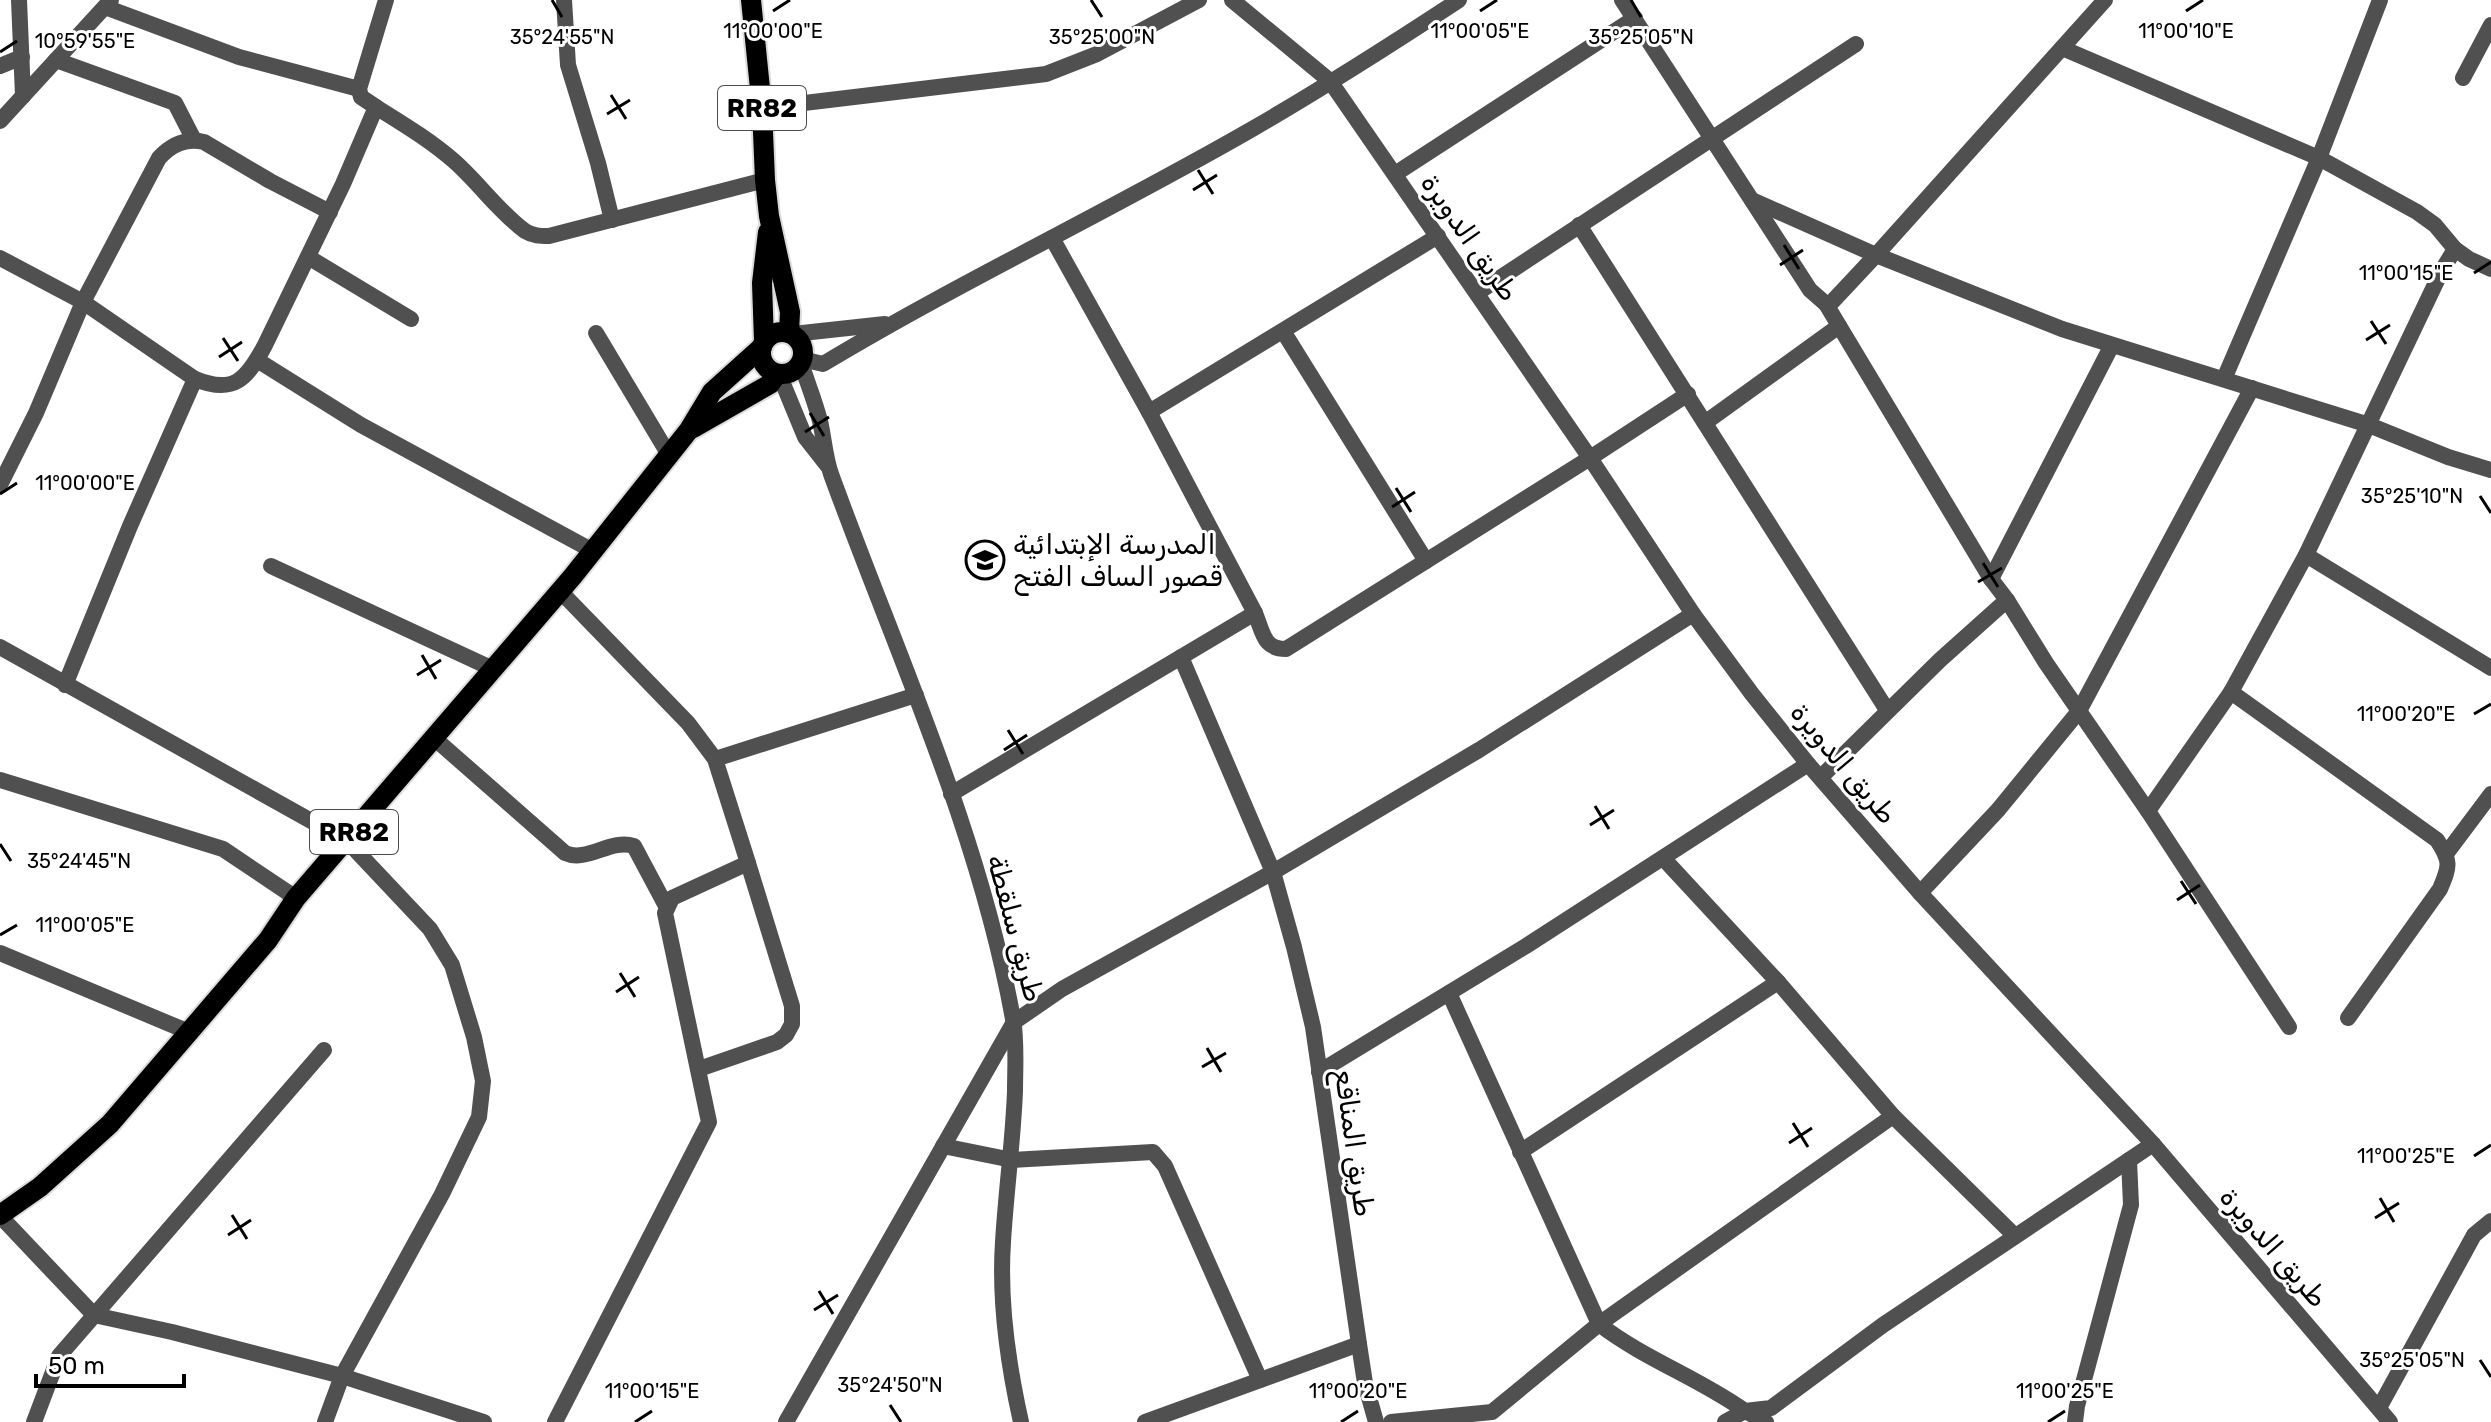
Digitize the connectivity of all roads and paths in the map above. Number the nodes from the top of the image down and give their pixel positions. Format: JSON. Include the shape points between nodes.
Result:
{"nodes":[{"id":1,"x":19,"y":0,"type":"edge"},
{"id":2,"x":386,"y":0,"type":"edge"},
{"id":3,"x":564,"y":0,"type":"edge"},
{"id":4,"x":751,"y":0,"type":"edge"},
{"id":5,"x":1199,"y":0,"type":"edge"},
{"id":6,"x":1232,"y":0,"type":"edge"},
{"id":7,"x":1459,"y":0,"type":"edge"},
{"id":8,"x":1622,"y":0,"type":"edge"},
{"id":9,"x":2105,"y":0,"type":"edge"},
{"id":10,"x":2380,"y":0,"type":"edge"},
{"id":11,"x":108,"y":3,"type":"edge"},
{"id":12,"x":1635,"y":18,"type":"junction"},
{"id":13,"x":2491,"y":25,"type":"edge"},
{"id":14,"x":1856,"y":44,"type":"dead end"},
{"id":15,"x":2062,"y":48,"type":"junction"},
{"id":16,"x":22,"y":57,"type":"junction"},
{"id":17,"x":56,"y":60,"type":"junction"},
{"id":18,"x":0,"y":66,"type":"edge"},
{"id":19,"x":2463,"y":78,"type":"dead end"},
{"id":20,"x":1330,"y":81,"type":"junction"},
{"id":21,"x":359,"y":89,"type":"junction"},
{"id":22,"x":23,"y":96,"type":"junction"},
{"id":23,"x":376,"y":107,"type":"junction"},
{"id":24,"x":762,"y":108,"type":"junction"},
{"id":25,"x":0,"y":121,"type":"edge"},
{"id":26,"x":1712,"y":137,"type":"junction"},
{"id":27,"x":194,"y":140,"type":"junction"},
{"id":28,"x":2319,"y":158,"type":"junction"},
{"id":29,"x":1395,"y":174,"type":"junction"},
{"id":30,"x":765,"y":180,"type":"junction"},
{"id":31,"x":1752,"y":200,"type":"junction"},
{"id":32,"x":330,"y":212,"type":"junction"},
{"id":33,"x":769,"y":216,"type":"junction"},
{"id":34,"x":612,"y":220,"type":"junction"},
{"id":35,"x":1579,"y":225,"type":"junction"},
{"id":36,"x":1438,"y":236,"type":"junction"},
{"id":37,"x":1052,"y":238,"type":"junction"},
{"id":38,"x":2455,"y":249,"type":"junction"},
{"id":39,"x":1876,"y":255,"type":"junction"},
{"id":40,"x":308,"y":257,"type":"junction"},
{"id":41,"x":0,"y":258,"type":"edge"},
{"id":42,"x":2491,"y":269,"type":"edge"},
{"id":43,"x":1477,"y":293,"type":"junction"},
{"id":44,"x":83,"y":302,"type":"junction"},
{"id":45,"x":1826,"y":304,"type":"junction"},
{"id":46,"x":411,"y":319,"type":"dead end"},
{"id":47,"x":891,"y":323,"type":"junction"},
{"id":48,"x":1839,"y":326,"type":"junction"},
{"id":49,"x":1283,"y":331,"type":"junction"},
{"id":50,"x":596,"y":333,"type":"dead end"},
{"id":51,"x":791,"y":334,"type":"junction"},
{"id":52,"x":763,"y":344,"type":"junction"},
{"id":53,"x":2112,"y":345,"type":"junction"},
{"id":54,"x":257,"y":360,"type":"junction"},
{"id":55,"x":802,"y":361,"type":"junction"},
{"id":56,"x":778,"y":374,"type":"junction"},
{"id":57,"x":195,"y":379,"type":"junction"},
{"id":58,"x":2224,"y":379,"type":"junction"},
{"id":59,"x":2252,"y":388,"type":"junction"},
{"id":60,"x":1688,"y":394,"type":"junction"},
{"id":61,"x":1149,"y":412,"type":"junction"},
{"id":62,"x":1706,"y":422,"type":"junction"},
{"id":63,"x":2369,"y":425,"type":"junction"},
{"id":64,"x":689,"y":430,"type":"junction"},
{"id":65,"x":669,"y":455,"type":"junction"},
{"id":66,"x":1590,"y":458,"type":"junction"},
{"id":67,"x":830,"y":470,"type":"junction"},
{"id":68,"x":2491,"y":470,"type":"edge"},
{"id":69,"x":0,"y":485,"type":"edge"},
{"id":70,"x":593,"y":551,"type":"junction"},
{"id":71,"x":2306,"y":555,"type":"junction"},
{"id":72,"x":1426,"y":561,"type":"junction"},
{"id":73,"x":271,"y":566,"type":"dead end"},
{"id":74,"x":1991,"y":579,"type":"junction"},
{"id":75,"x":560,"y":591,"type":"junction"},
{"id":76,"x":2007,"y":600,"type":"junction"},
{"id":77,"x":1255,"y":613,"type":"junction"},
{"id":78,"x":1693,"y":614,"type":"junction"},
{"id":79,"x":0,"y":647,"type":"edge"},
{"id":80,"x":1181,"y":657,"type":"junction"},
{"id":81,"x":2491,"y":668,"type":"edge"},
{"id":82,"x":493,"y":669,"type":"junction"},
{"id":83,"x":65,"y":685,"type":"junction"},
{"id":84,"x":2231,"y":692,"type":"junction"},
{"id":85,"x":916,"y":695,"type":"junction"},
{"id":86,"x":1887,"y":710,"type":"junction"},
{"id":87,"x":2079,"y":711,"type":"junction"},
{"id":88,"x":434,"y":738,"type":"junction"},
{"id":89,"x":715,"y":759,"type":"junction"},
{"id":90,"x":1808,"y":764,"type":"junction"},
{"id":91,"x":1821,"y":777,"type":"junction"},
{"id":92,"x":0,"y":780,"type":"edge"},
{"id":93,"x":951,"y":794,"type":"junction"},
{"id":94,"x":2491,"y":794,"type":"edge"},
{"id":95,"x":2148,"y":811,"type":"junction"},
{"id":96,"x":347,"y":841,"type":"junction"},
{"id":97,"x":2446,"y":854,"type":"junction"},
{"id":98,"x":1663,"y":858,"type":"junction"},
{"id":99,"x":748,"y":863,"type":"junction"},
{"id":100,"x":1273,"y":872,"type":"junction"},
{"id":101,"x":1920,"y":893,"type":"junction"},
{"id":102,"x":296,"y":898,"type":"junction"},
{"id":103,"x":666,"y":906,"type":"junction"},
{"id":104,"x":0,"y":953,"type":"edge"},
{"id":105,"x":1778,"y":982,"type":"junction"},
{"id":106,"x":1449,"y":993,"type":"junction"},
{"id":107,"x":2348,"y":1018,"type":"dead end"},
{"id":108,"x":1014,"y":1022,"type":"junction"},
{"id":109,"x":2289,"y":1027,"type":"dead end"},
{"id":110,"x":189,"y":1032,"type":"junction"},
{"id":111,"x":324,"y":1050,"type":"dead end"},
{"id":112,"x":699,"y":1069,"type":"junction"},
{"id":113,"x":1319,"y":1072,"type":"junction"},
{"id":114,"x":1893,"y":1116,"type":"junction"},
{"id":115,"x":2153,"y":1144,"type":"junction"},
{"id":116,"x":943,"y":1146,"type":"junction"},
{"id":117,"x":1520,"y":1152,"type":"junction"},
{"id":118,"x":1012,"y":1160,"type":"junction"},
{"id":119,"x":2129,"y":1160,"type":"junction"},
{"id":120,"x":0,"y":1216,"type":"edge"},
{"id":121,"x":2491,"y":1221,"type":"edge"},
{"id":122,"x":2014,"y":1235,"type":"junction"},
{"id":123,"x":94,"y":1315,"type":"junction"},
{"id":124,"x":1599,"y":1324,"type":"junction"},
{"id":125,"x":1359,"y":1344,"type":"junction"},
{"id":126,"x":342,"y":1376,"type":"junction"},
{"id":127,"x":1260,"y":1380,"type":"junction"},
{"id":128,"x":2379,"y":1408,"type":"junction"},
{"id":129,"x":1745,"y":1411,"type":"junction"},
{"id":130,"x":34,"y":1422,"type":"edge"},
{"id":131,"x":325,"y":1422,"type":"edge"},
{"id":132,"x":484,"y":1422,"type":"edge"},
{"id":133,"x":555,"y":1422,"type":"edge"},
{"id":134,"x":786,"y":1422,"type":"edge"},
{"id":135,"x":1021,"y":1422,"type":"edge"},
{"id":136,"x":1145,"y":1422,"type":"edge"},
{"id":137,"x":1376,"y":1422,"type":"edge"},
{"id":138,"x":1391,"y":1422,"type":"edge"},
{"id":139,"x":1725,"y":1422,"type":"edge"},
{"id":140,"x":1766,"y":1422,"type":"edge"},
{"id":141,"x":2075,"y":1422,"type":"edge"},
{"id":142,"x":2390,"y":1422,"type":"edge"}],
"edges":[{"from":1,"to":16,"type":"street"},
{"from":2,"to":21,"type":"street"},
{"from":3,"to":34,"type":"street","via":[[568,65]]},
{"from":4,"to":24,"type":"main road","number":"RR82"},
{"from":5,"to":24,"type":"street","via":[[1097,54],[1046,74]]},
{"from":6,"to":20,"type":"street","name":"طريق الدويرة"},
{"from":7,"to":20,"type":"street"},
{"from":8,"to":12,"type":"street"},
{"from":9,"to":15,"type":"street"},
{"from":10,"to":28,"type":"street"},
{"from":11,"to":17,"type":"street"},
{"from":11,"to":21,"type":"street","via":[[239,57]]},
{"from":12,"to":26,"type":"street"},
{"from":12,"to":29,"type":"street"},
{"from":13,"to":19,"type":"street"},
{"from":14,"to":26,"type":"street"},
{"from":15,"to":28,"type":"street"},
{"from":15,"to":39,"type":"street"},
{"from":16,"to":18,"type":"street"},
{"from":16,"to":22,"type":"street"},
{"from":17,"to":22,"type":"street"},
{"from":17,"to":27,"type":"street","via":[[175,103]]},
{"from":20,"to":29,"type":"street","name":"طريق الدويرة"},
{"from":20,"to":37,"type":"street"},
{"from":21,"to":23,"type":"street","via":[[361,97]]},
{"from":22,"to":25,"type":"street"},
{"from":23,"to":32,"type":"street"},
{"from":23,"to":34,"type":"street","via":[[430,141],[529,233],[549,236]]},
{"from":24,"to":30,"type":"main road","number":"RR82"},
{"from":26,"to":31,"type":"street"},
{"from":26,"to":35,"type":"street"},
{"from":27,"to":32,"type":"street"},
{"from":27,"to":44,"type":"street","via":[[180,142],[159,158]]},
{"from":28,"to":38,"type":"street","via":[[2417,212]]},
{"from":28,"to":58,"type":"street"},
{"from":29,"to":36,"type":"street","name":"طريق الدويرة"},
{"from":30,"to":33,"type":"main road","number":"RR82"},
{"from":30,"to":34,"type":"street"},
{"from":31,"to":39,"type":"street"},
{"from":31,"to":45,"type":"street","via":[[1810,290]]},
{"from":32,"to":40,"type":"street"},
{"from":33,"to":51,"type":"main road","number":"RR82"},
{"from":33,"to":52,"type":"main road","number":"RR82"},
{"from":35,"to":43,"type":"street"},
{"from":35,"to":60,"type":"street"},
{"from":36,"to":43,"type":"street","name":"طريق الدويرة"},
{"from":36,"to":49,"type":"street"},
{"from":37,"to":47,"type":"street"},
{"from":37,"to":61,"type":"street"},
{"from":38,"to":42,"type":"street"},
{"from":38,"to":63,"type":"street"},
{"from":39,"to":45,"type":"street"},
{"from":39,"to":53,"type":"street"},
{"from":40,"to":46,"type":"street"},
{"from":40,"to":54,"type":"street"},
{"from":41,"to":44,"type":"street"},
{"from":43,"to":66,"type":"street","name":"طريق الدويرة"},
{"from":44,"to":57,"type":"street"},
{"from":44,"to":69,"type":"street"},
{"from":45,"to":48,"type":"street"},
{"from":47,"to":51,"type":"street"},
{"from":47,"to":55,"type":"street","via":[[823,364]]},
{"from":48,"to":62,"type":"street"},
{"from":48,"to":74,"type":"street"},
{"from":49,"to":61,"type":"street"},
{"from":49,"to":72,"type":"street"},
{"from":50,"to":65,"type":"street"},
{"from":51,"to":52,"type":"main road","number":"RR82","via":[[778,332]]},
{"from":51,"to":55,"type":"main road","number":"RR82","via":[[801,342]]},
{"from":52,"to":56,"type":"main road","number":"RR82","via":[[763,363]]},
{"from":52,"to":64,"type":"main road","number":"RR82","via":[[712,392]]},
{"from":53,"to":58,"type":"street"},
{"from":53,"to":74,"type":"street"},
{"from":54,"to":57,"type":"street","via":[[226,387]]},
{"from":54,"to":70,"type":"street","via":[[361,425]]},
{"from":55,"to":56,"type":"main road","number":"RR82","via":[[792,372]]},
{"from":55,"to":67,"type":"street","name":"طريق سلقطة"},
{"from":56,"to":64,"type":"main road","number":"RR82","via":[[770,384]]},
{"from":56,"to":67,"type":"street","name":"طريق سلقطة","via":[[805,437]]},
{"from":57,"to":83,"type":"street"},
{"from":58,"to":59,"type":"street"},
{"from":59,"to":63,"type":"street"},
{"from":59,"to":87,"type":"street"},
{"from":60,"to":62,"type":"street"},
{"from":60,"to":66,"type":"street"},
{"from":61,"to":77,"type":"street"},
{"from":62,"to":86,"type":"street"},
{"from":63,"to":68,"type":"street"},
{"from":63,"to":71,"type":"street"},
{"from":64,"to":65,"type":"main road","number":"RR82"},
{"from":65,"to":70,"type":"main road","number":"RR82"},
{"from":66,"to":72,"type":"street"},
{"from":66,"to":78,"type":"street","name":"طريق الدويرة"},
{"from":67,"to":85,"type":"street","name":"طريق سلقطة"},
{"from":70,"to":75,"type":"main road","number":"RR82"},
{"from":71,"to":81,"type":"street"},
{"from":71,"to":84,"type":"street"},
{"from":72,"to":77,"type":"street","via":[[1286,649],[1268,645]]},
{"from":73,"to":82,"type":"street"},
{"from":74,"to":76,"type":"street"},
{"from":75,"to":82,"type":"main road","number":"RR82"},
{"from":75,"to":89,"type":"street","via":[[688,723]]},
{"from":76,"to":86,"type":"street"},
{"from":76,"to":87,"type":"street"},
{"from":77,"to":80,"type":"street"},
{"from":78,"to":90,"type":"street","name":"طريق الدويرة"},
{"from":78,"to":100,"type":"street"},
{"from":79,"to":83,"type":"street"},
{"from":80,"to":93,"type":"street"},
{"from":80,"to":100,"type":"street","name":"طريق المناقع"},
{"from":82,"to":88,"type":"main road","number":"RR82"},
{"from":83,"to":96,"type":"street"},
{"from":84,"to":95,"type":"street"},
{"from":84,"to":97,"type":"street","via":[[2437,840]]},
{"from":85,"to":89,"type":"street"},
{"from":85,"to":93,"type":"street","name":"طريق سلقطة"},
{"from":86,"to":91,"type":"street"},
{"from":87,"to":95,"type":"street"},
{"from":87,"to":101,"type":"street","via":[[1998,810]]},
{"from":88,"to":96,"type":"main road","number":"RR82"},
{"from":88,"to":103,"type":"street","via":[[565,853],[583,854],[623,842],[634,846]]},
{"from":89,"to":99,"type":"street"},
{"from":90,"to":91,"type":"street","name":"طريق الدويرة"},
{"from":90,"to":98,"type":"street"},
{"from":91,"to":101,"type":"street","name":"طريق الدويرة"},
{"from":92,"to":102,"type":"street","via":[[223,849]]},
{"from":93,"to":108,"type":"street","name":"طريق سلقطة","via":[[984,898]]},
{"from":94,"to":97,"type":"street"},
{"from":95,"to":109,"type":"street"},
{"from":96,"to":102,"type":"main road","number":"RR82"},
{"from":96,"to":126,"type":"street","via":[[430,929],[452,965],[483,1081],[479,1117]]},
{"from":97,"to":107,"type":"street","via":[[2449,869],[2440,889]]},
{"from":98,"to":105,"type":"street"},
{"from":98,"to":106,"type":"street"},
{"from":99,"to":103,"type":"street","via":[[672,898]]},
{"from":99,"to":112,"type":"street","via":[[789,993],[792,1024],[777,1042]]},
{"from":100,"to":108,"type":"street","via":[[1062,989]]},
{"from":100,"to":113,"type":"street","name":"طريق المناقع","via":[[1313,1027]]},
{"from":101,"to":115,"type":"street","name":"طريق الدويرة"},
{"from":102,"to":110,"type":"main road","number":"RR82","via":[[268,940]]},
{"from":103,"to":112,"type":"street"},
{"from":104,"to":110,"type":"street"},
{"from":105,"to":114,"type":"street"},
{"from":105,"to":117,"type":"street"},
{"from":106,"to":113,"type":"street"},
{"from":106,"to":117,"type":"street"},
{"from":108,"to":116,"type":"street"},
{"from":108,"to":118,"type":"street","name":"طريق سلقطة"},
{"from":110,"to":120,"type":"main road","number":"RR82","via":[[110,1124]]},
{"from":111,"to":123,"type":"street"},
{"from":112,"to":133,"type":"street","via":[[710,1117],[707,1128]]},
{"from":113,"to":125,"type":"street","name":"طريق المناقع"},
{"from":114,"to":122,"type":"street"},
{"from":114,"to":124,"type":"street"},
{"from":115,"to":119,"type":"street"},
{"from":115,"to":128,"type":"street","name":"طريق الدويرة"},
{"from":116,"to":118,"type":"street"},
{"from":116,"to":134,"type":"street"},
{"from":117,"to":124,"type":"street"},
{"from":118,"to":127,"type":"street","via":[[1153,1152],[1165,1166]]},
{"from":118,"to":135,"type":"street","name":"طريق سلقطة","via":[[1001,1276]]},
{"from":119,"to":122,"type":"street"},
{"from":119,"to":141,"type":"street","via":[[2131,1205]]},
{"from":120,"to":123,"type":"street"},
{"from":121,"to":128,"type":"street","via":[[2474,1235]]},
{"from":122,"to":129,"type":"street","via":[[1771,1408]]},
{"from":123,"to":126,"type":"street"},
{"from":123,"to":130,"type":"street","via":[[59,1356]]},
{"from":124,"to":129,"type":"street"},
{"from":124,"to":138,"type":"street","via":[[1492,1412]]},
{"from":125,"to":127,"type":"street"},
{"from":125,"to":137,"type":"street","name":"طريق المناقع"},
{"from":126,"to":131,"type":"street"},
{"from":126,"to":132,"type":"street"},
{"from":127,"to":136,"type":"street"},
{"from":128,"to":142,"type":"street","name":"طريق الدويرة"},
{"from":129,"to":139,"type":"street"},
{"from":129,"to":140,"type":"street"}]}
